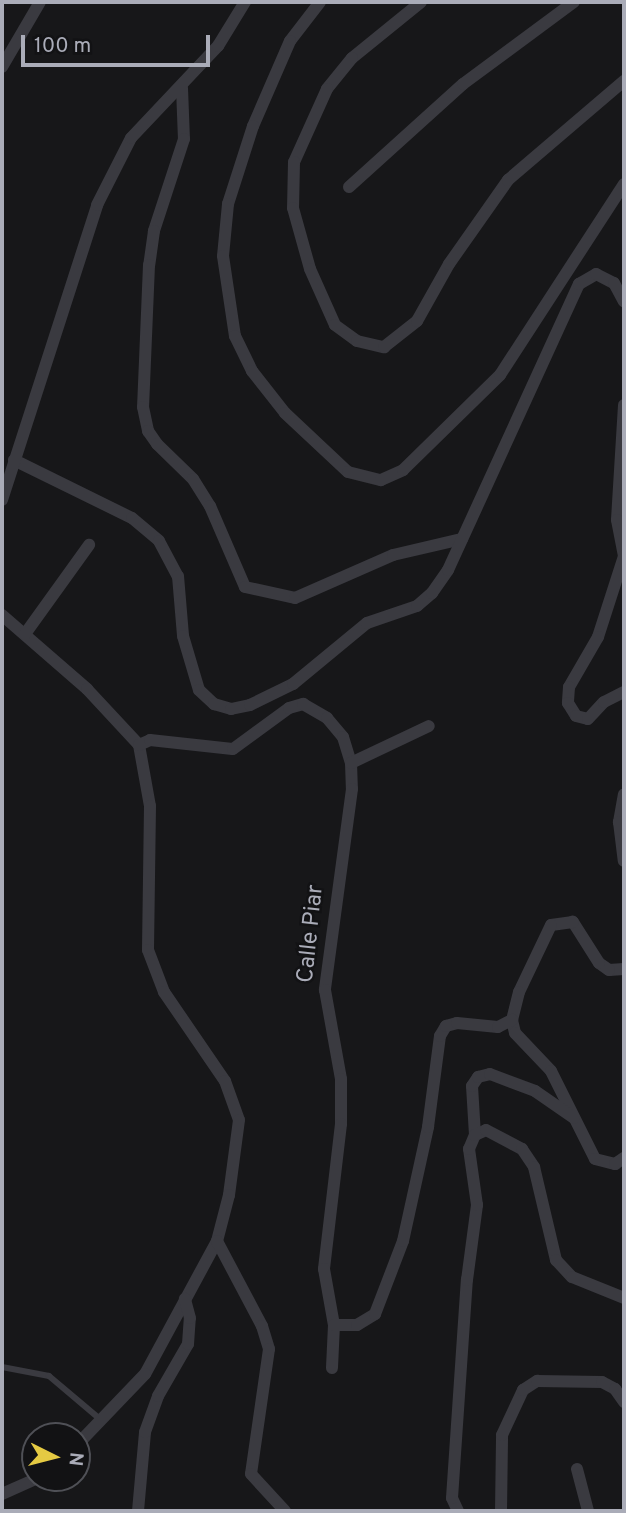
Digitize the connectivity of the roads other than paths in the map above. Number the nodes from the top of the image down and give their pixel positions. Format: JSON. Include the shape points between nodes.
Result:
{"nodes":[{"id":1,"x":40,"y":2,"type":"edge"},
{"id":2,"x":245,"y":2,"type":"edge"},
{"id":3,"x":320,"y":2,"type":"edge"},
{"id":4,"x":421,"y":2,"type":"edge"},
{"id":5,"x":575,"y":2,"type":"edge"},
{"id":6,"x":2,"y":67,"type":"edge"},
{"id":7,"x":624,"y":81,"type":"edge"},
{"id":8,"x":181,"y":88,"type":"junction"},
{"id":9,"x":624,"y":184,"type":"edge"},
{"id":10,"x":349,"y":187,"type":"dead end"},
{"id":11,"x":624,"y":302,"type":"edge"},
{"id":12,"x":624,"y":405,"type":"edge"},
{"id":13,"x":14,"y":460,"type":"junction"},
{"id":14,"x":2,"y":500,"type":"edge"},
{"id":15,"x":462,"y":539,"type":"junction"},
{"id":16,"x":89,"y":545,"type":"dead end"},
{"id":17,"x":624,"y":556,"type":"edge"},
{"id":18,"x":2,"y":615,"type":"edge"},
{"id":19,"x":24,"y":635,"type":"junction"},
{"id":20,"x":624,"y":692,"type":"edge"},
{"id":21,"x":429,"y":726,"type":"dead end"},
{"id":22,"x":139,"y":745,"type":"junction"},
{"id":23,"x":351,"y":763,"type":"junction"},
{"id":24,"x":624,"y":794,"type":"edge"},
{"id":25,"x":622,"y":821,"type":"edge"},
{"id":26,"x":624,"y":861,"type":"edge"},
{"id":27,"x":624,"y":970,"type":"edge"},
{"id":28,"x":512,"y":1020,"type":"junction"},
{"id":29,"x":575,"y":1118,"type":"junction"},
{"id":30,"x":475,"y":1135,"type":"junction"},
{"id":31,"x":624,"y":1158,"type":"edge"},
{"id":32,"x":217,"y":1241,"type":"junction"},
{"id":33,"x":624,"y":1298,"type":"edge"},
{"id":34,"x":185,"y":1299,"type":"junction"},
{"id":35,"x":334,"y":1325,"type":"junction"},
{"id":36,"x":2,"y":1367,"type":"edge"},
{"id":37,"x":332,"y":1368,"type":"dead end"},
{"id":38,"x":624,"y":1402,"type":"edge"},
{"id":39,"x":102,"y":1420,"type":"junction"},
{"id":40,"x":91,"y":1431,"type":"edge"},
{"id":41,"x":577,"y":1469,"type":"dead end"},
{"id":42,"x":21,"y":1486,"type":"edge"},
{"id":43,"x":2,"y":1494,"type":"edge"},
{"id":44,"x":138,"y":1511,"type":"edge"},
{"id":45,"x":285,"y":1511,"type":"edge"},
{"id":46,"x":458,"y":1511,"type":"edge"},
{"id":47,"x":501,"y":1511,"type":"edge"},
{"id":48,"x":587,"y":1511,"type":"edge"}],
"edges":[{"from":1,"to":6,"type":"street"},
{"from":2,"to":8,"type":"street","via":[[218,46]]},
{"from":3,"to":9,"type":"street","via":[[290,41],[253,126],[228,204],[225,292],[235,335],[252,371],[285,413],[348,472],[381,480],[403,470],[500,375]]},
{"from":4,"to":7,"type":"street","via":[[352,58],[327,89],[293,162],[293,208],[310,269],[335,326],[357,341],[384,347],[417,321],[449,264],[508,180]]},
{"from":5,"to":10,"type":"street","via":[[463,84]]},
{"from":8,"to":13,"type":"street","via":[[131,138],[96,205]]},
{"from":8,"to":15,"type":"street","via":[[184,139],[154,231],[149,265],[143,407],[153,438],[193,479],[211,506],[245,587],[295,598],[393,555]]},
{"from":11,"to":15,"type":"street","via":[[614,283],[596,274],[579,284]]},
{"from":12,"to":17,"type":"street","via":[[617,520]]},
{"from":13,"to":14,"type":"street"},
{"from":13,"to":15,"type":"street","via":[[132,519],[159,541],[178,576],[190,668],[199,690],[214,704],[231,709],[293,684],[367,623],[417,607],[448,570]]},
{"from":16,"to":19,"type":"street"},
{"from":17,"to":20,"type":"street","via":[[598,637],[569,687],[568,703],[576,716],[588,719],[604,702]]},
{"from":18,"to":19,"type":"street"},
{"from":19,"to":22,"type":"street","via":[[87,688]]},
{"from":21,"to":23,"type":"street"},
{"from":22,"to":23,"type":"street","name":"Calle Piar","via":[[150,740],[233,749],[289,708],[303,704],[327,718],[343,737]]},
{"from":22,"to":32,"type":"street","via":[[150,806],[148,950],[164,992],[225,1081],[239,1120],[229,1195]]},
{"from":23,"to":35,"type":"street","name":"Calle Piar","via":[[352,789],[325,990],[341,1079],[341,1124],[324,1269]]},
{"from":24,"to":25,"type":"street"},
{"from":25,"to":26,"type":"street"},
{"from":27,"to":28,"type":"street","via":[[609,970],[599,963],[573,922],[551,925],[519,992]]},
{"from":28,"to":29,"type":"street","via":[[515,1033],[551,1071]]},
{"from":28,"to":35,"type":"street","via":[[498,1027],[457,1023],[446,1026],[440,1036],[428,1127],[403,1241],[375,1314],[357,1325]]},
{"from":29,"to":30,"type":"street","via":[[536,1091],[490,1074],[478,1077],[472,1086]]},
{"from":29,"to":31,"type":"street","via":[[601,1164],[615,1164]]},
{"from":30,"to":33,"type":"street","via":[[486,1130],[522,1149],[534,1167],[556,1260],[572,1277]]},
{"from":30,"to":46,"type":"street","via":[[469,1149],[477,1205],[467,1280],[453,1497]]},
{"from":32,"to":34,"type":"street"},
{"from":32,"to":45,"type":"street","via":[[262,1326],[269,1349],[251,1474]]},
{"from":34,"to":39,"type":"street","via":[[145,1374]]},
{"from":34,"to":44,"type":"street","via":[[190,1318],[188,1344],[158,1396],[145,1432]]},
{"from":35,"to":37,"type":"street","name":"Calle Piar"},
{"from":36,"to":39,"type":"lane","via":[[50,1376]]},
{"from":38,"to":47,"type":"street","via":[[615,1389],[602,1382],[537,1381],[523,1390],[502,1435]]},
{"from":39,"to":40,"type":"street"},
{"from":41,"to":48,"type":"street"},
{"from":42,"to":43,"type":"street"}]}
